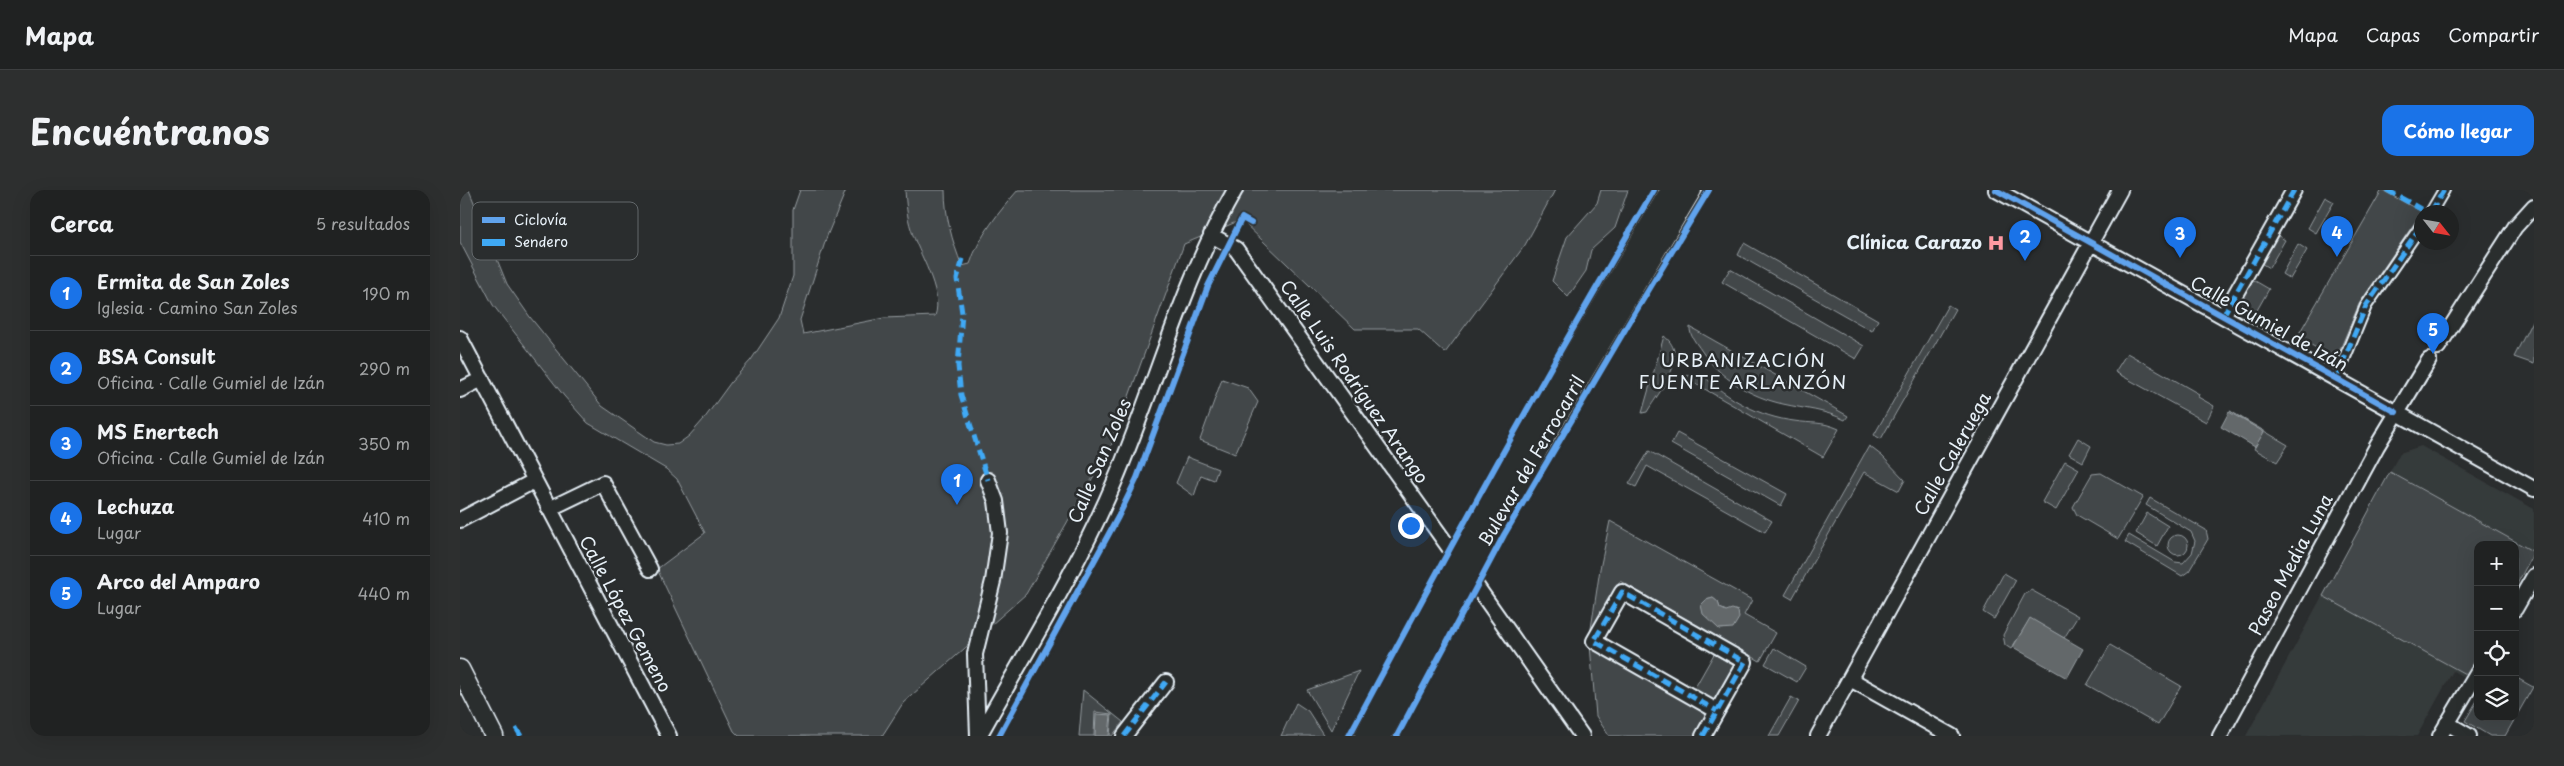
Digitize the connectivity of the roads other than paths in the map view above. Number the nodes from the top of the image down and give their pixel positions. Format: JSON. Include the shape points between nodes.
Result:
{"nodes":[{"id":1,"x":1235,"y":190,"type":"edge"},
{"id":2,"x":1671,"y":190,"type":"edge"},
{"id":3,"x":1691,"y":190,"type":"edge"},
{"id":4,"x":1996,"y":190,"type":"edge"},
{"id":5,"x":2120,"y":190,"type":"edge"},
{"id":6,"x":2294,"y":190,"type":"edge"},
{"id":7,"x":2444,"y":190,"type":"edge"},
{"id":8,"x":2435,"y":205,"type":"edge"},
{"id":9,"x":2534,"y":206,"type":"edge"},
{"id":10,"x":1211,"y":235,"type":"junction"},
{"id":11,"x":2414,"y":237,"type":"edge"},
{"id":12,"x":2091,"y":243,"type":"junction"},
{"id":13,"x":2223,"y":316,"type":"junction"},
{"id":14,"x":460,"y":338,"type":"edge"},
{"id":15,"x":2438,"y":347,"type":"dead end"},
{"id":16,"x":2429,"y":360,"type":"dead end"},
{"id":17,"x":482,"y":379,"type":"junction"},
{"id":18,"x":2336,"y":379,"type":"junction"},
{"id":19,"x":460,"y":390,"type":"edge"},
{"id":20,"x":2396,"y":412,"type":"junction"},
{"id":21,"x":988,"y":480,"type":"dead end"},
{"id":22,"x":534,"y":481,"type":"junction"},
{"id":23,"x":2534,"y":489,"type":"edge"},
{"id":24,"x":549,"y":510,"type":"junction"},
{"id":25,"x":460,"y":520,"type":"edge"},
{"id":26,"x":1463,"y":567,"type":"junction"},
{"id":27,"x":650,"y":569,"type":"dead end"},
{"id":28,"x":2534,"y":576,"type":"edge"},
{"id":29,"x":2519,"y":602,"type":"edge"},
{"id":30,"x":460,"y":668,"type":"edge"},
{"id":31,"x":2476,"y":676,"type":"edge"},
{"id":32,"x":1850,"y":679,"type":"junction"},
{"id":33,"x":1166,"y":682,"type":"dead end"},
{"id":34,"x":1717,"y":711,"type":"junction"},
{"id":35,"x":2447,"y":723,"type":"junction"},
{"id":36,"x":494,"y":736,"type":"edge"},
{"id":37,"x":669,"y":736,"type":"edge"},
{"id":38,"x":978,"y":736,"type":"edge"},
{"id":39,"x":1124,"y":736,"type":"edge"},
{"id":40,"x":1365,"y":736,"type":"edge"},
{"id":41,"x":1380,"y":736,"type":"edge"},
{"id":42,"x":1582,"y":736,"type":"edge"},
{"id":43,"x":1703,"y":736,"type":"edge"},
{"id":44,"x":1818,"y":736,"type":"edge"},
{"id":45,"x":1952,"y":736,"type":"edge"},
{"id":46,"x":2220,"y":736,"type":"edge"},
{"id":47,"x":2440,"y":736,"type":"edge"},
{"id":48,"x":2469,"y":736,"type":"edge"}],
"edges":[{"from":1,"to":10,"type":"street","name":"Calle San Zoles"},
{"from":2,"to":26,"type":"main road","name":"Bulevar del Ferrocarril","via":[[1576,350]]},
{"from":3,"to":26,"type":"main road","name":"Bulevar del Ferrocarril"},
{"from":4,"to":12,"type":"street","name":"Calle Gumiel de Izán"},
{"from":5,"to":12,"type":"street","name":"Calle Caleruega"},
{"from":6,"to":13,"type":"street"},
{"from":7,"to":8,"type":"street"},
{"from":9,"to":15,"type":"street","via":[[2515,227]]},
{"from":10,"to":26,"type":"street","name":"Calle Luis Rodríguez Arango","via":[[1236,249]]},
{"from":10,"to":38,"type":"street","name":"Calle San Zoles","via":[[1184,294],[1124,459],[1100,514]]},
{"from":11,"to":18,"type":"street","via":[[2366,306]]},
{"from":12,"to":13,"type":"street","name":"Calle Gumiel de Izán"},
{"from":12,"to":32,"type":"street","name":"Calle Caleruega"},
{"from":13,"to":18,"type":"street","name":"Calle Gumiel de Izán"},
{"from":14,"to":17,"type":"street","name":"Calle López Gemeno"},
{"from":16,"to":20,"type":"street","name":"Paseo Media Luna"},
{"from":17,"to":19,"type":"street"},
{"from":17,"to":22,"type":"street","name":"Calle López Gemeno"},
{"from":18,"to":20,"type":"street","name":"Calle Gumiel de Izán"},
{"from":20,"to":23,"type":"street","name":"Calle Gumiel de Izán"},
{"from":20,"to":46,"type":"street","name":"Paseo Media Luna"},
{"from":21,"to":38,"type":"street","via":[[996,501],[1000,532],[993,581],[975,654]]},
{"from":22,"to":24,"type":"street","name":"Calle López Gemeno"},
{"from":22,"to":25,"type":"street"},
{"from":24,"to":27,"type":"street","via":[[603,483]]},
{"from":24,"to":37,"type":"street","name":"Calle López Gemeno"},
{"from":26,"to":40,"type":"main road","name":"Bulevar del Ferrocarril"},
{"from":26,"to":41,"type":"main road","name":"Bulevar del Ferrocarril"},
{"from":26,"to":42,"type":"street","name":"Calle Luis Rodríguez Arango"},
{"from":28,"to":29,"type":"street"},
{"from":30,"to":36,"type":"street"},
{"from":31,"to":35,"type":"street"},
{"from":32,"to":44,"type":"street","name":"Calle Caleruega"},
{"from":32,"to":45,"type":"street"},
{"from":33,"to":39,"type":"street"},
{"from":34,"to":34,"type":"street","via":[[1745,662],[1622,592],[1594,640]]},
{"from":34,"to":43,"type":"street"},
{"from":35,"to":47,"type":"street"},
{"from":35,"to":48,"type":"street"}]}
